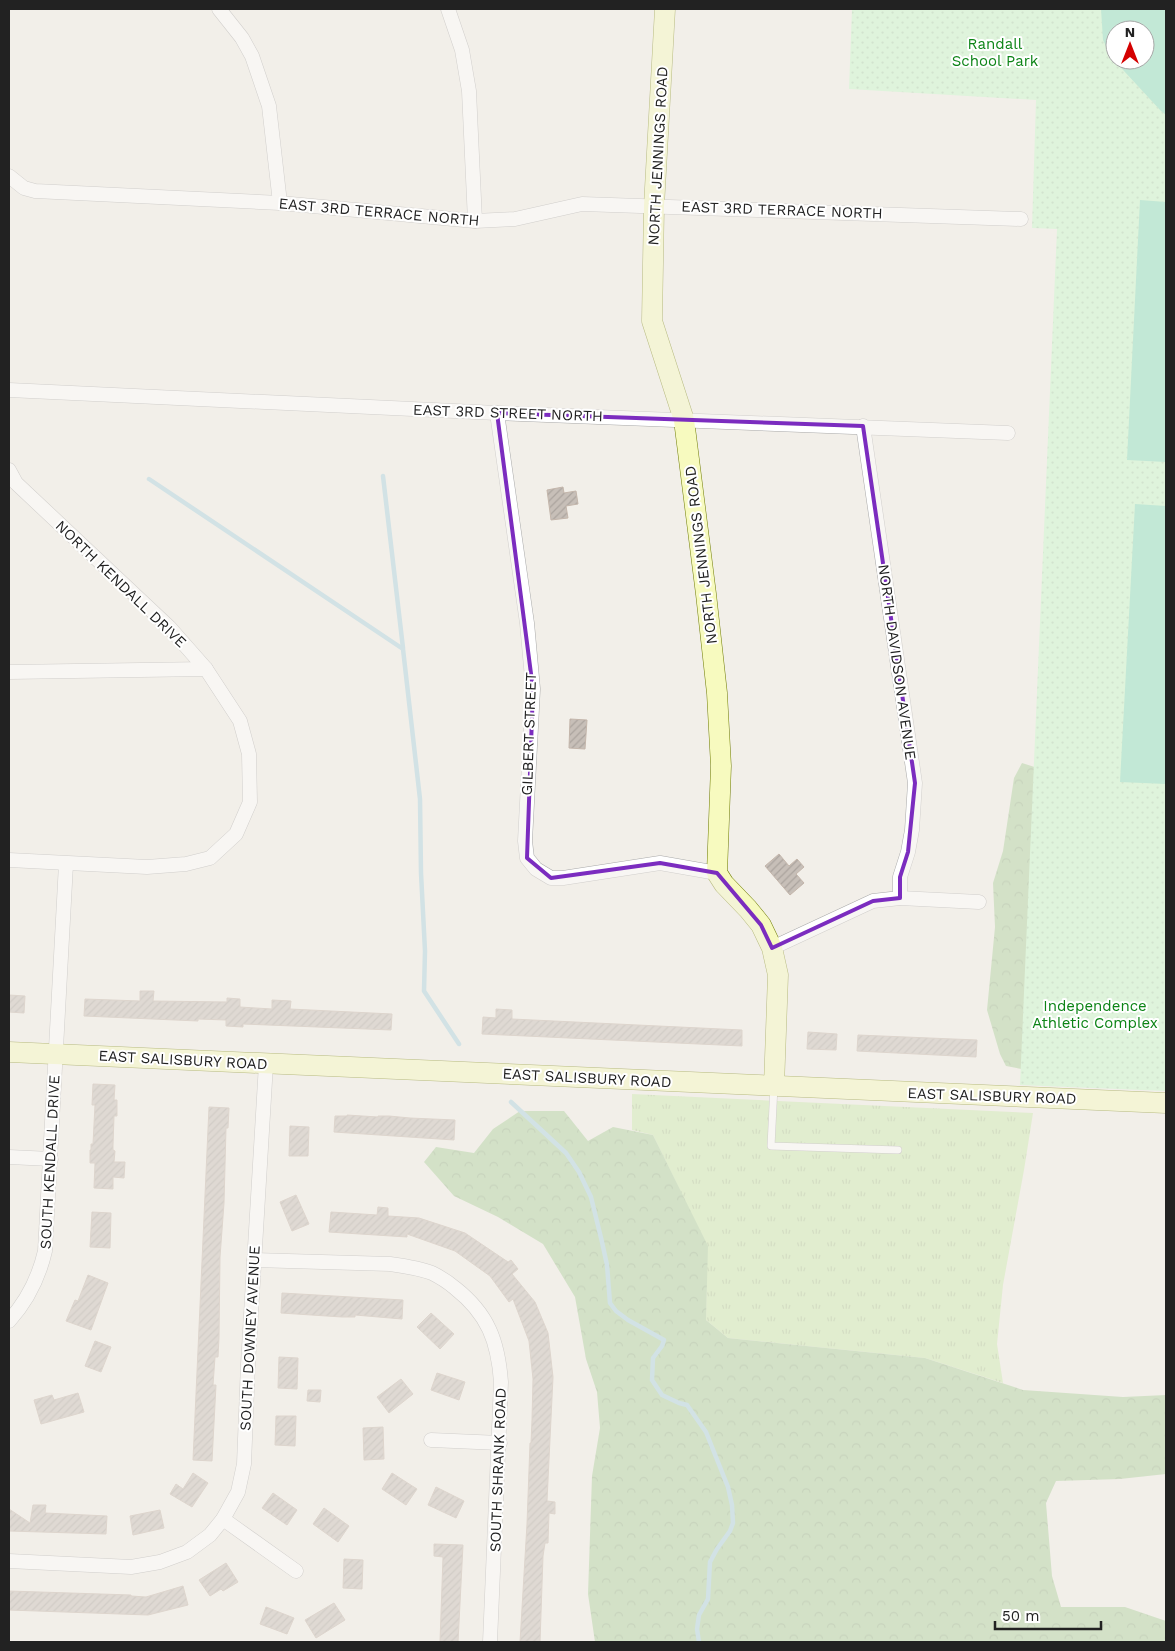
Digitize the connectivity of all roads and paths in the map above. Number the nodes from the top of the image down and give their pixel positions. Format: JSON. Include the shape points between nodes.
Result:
{"nodes":[{"id":1,"x":219,"y":9,"type":"edge"},
{"id":2,"x":448,"y":9,"type":"edge"},
{"id":3,"x":665,"y":9,"type":"edge"},
{"id":4,"x":9,"y":177,"type":"edge"},
{"id":5,"x":280,"y":203,"type":"junction"},
{"id":6,"x":654,"y":206,"type":"junction"},
{"id":7,"x":1021,"y":219,"type":"dead end"},
{"id":8,"x":474,"y":221,"type":"junction"},
{"id":9,"x":9,"y":390,"type":"edge"},
{"id":10,"x":497,"y":413,"type":"junction"},
{"id":11,"x":684,"y":420,"type":"junction"},
{"id":12,"x":862,"y":426,"type":"junction"},
{"id":13,"x":1008,"y":433,"type":"dead end"},
{"id":14,"x":9,"y":470,"type":"edge"},
{"id":15,"x":206,"y":669,"type":"junction"},
{"id":16,"x":9,"y":672,"type":"edge"},
{"id":17,"x":9,"y":860,"type":"edge"},
{"id":18,"x":66,"y":864,"type":"junction"},
{"id":19,"x":716,"y":873,"type":"junction"},
{"id":20,"x":900,"y":898,"type":"junction"},
{"id":21,"x":979,"y":902,"type":"dead end"},
{"id":22,"x":772,"y":948,"type":"junction"},
{"id":23,"x":9,"y":1052,"type":"edge"},
{"id":24,"x":56,"y":1054,"type":"junction"},
{"id":25,"x":266,"y":1064,"type":"junction"},
{"id":26,"x":774,"y":1086,"type":"junction"},
{"id":27,"x":1166,"y":1103,"type":"edge"},
{"id":28,"x":898,"y":1150,"type":"dead end"},
{"id":29,"x":9,"y":1157,"type":"edge"},
{"id":30,"x":51,"y":1159,"type":"junction"},
{"id":31,"x":254,"y":1260,"type":"junction"},
{"id":32,"x":9,"y":1321,"type":"edge"},
{"id":33,"x":431,"y":1440,"type":"dead end"},
{"id":34,"x":500,"y":1443,"type":"junction"},
{"id":35,"x":223,"y":1518,"type":"junction"},
{"id":36,"x":9,"y":1561,"type":"edge"},
{"id":37,"x":296,"y":1571,"type":"dead end"},
{"id":38,"x":490,"y":1642,"type":"edge"}],
"edges":[{"from":1,"to":5,"type":"street","via":[[252,56],[268,106]]},
{"from":2,"to":8,"type":"street","via":[[462,50],[469,91]]},
{"from":3,"to":6,"type":"street","name":"NORTH JENNINGS ROAD"},
{"from":4,"to":5,"type":"street","name":"EAST 3RD TERRACE NORTH","via":[[24,188],[35,191]]},
{"from":5,"to":8,"type":"street","name":"EAST 3RD TERRACE NORTH"},
{"from":6,"to":7,"type":"street","name":"EAST 3RD TERRACE NORTH"},
{"from":6,"to":8,"type":"street","name":"EAST 3RD TERRACE NORTH","via":[[582,204],[515,219]]},
{"from":6,"to":11,"type":"street","name":"NORTH JENNINGS ROAD","via":[[652,321]]},
{"from":9,"to":10,"type":"street","name":"EAST 3RD STREET NORTH"},
{"from":10,"to":11,"type":"street","name":"EAST 3RD STREET NORTH"},
{"from":10,"to":19,"type":"street","name":"GILBERT STREET","via":[[527,623],[533,689],[527,858],[536,869],[551,878],[660,863]]},
{"from":11,"to":12,"type":"street","name":"EAST 3RD STREET NORTH"},
{"from":11,"to":19,"type":"street","name":"NORTH JENNINGS ROAD","via":[[717,693],[721,766]]},
{"from":12,"to":13,"type":"street","name":"EAST 3RD STREET NORTH"},
{"from":12,"to":20,"type":"street","name":"NORTH DAVIDSON AVENUE","via":[[915,784],[912,830],[900,877]]},
{"from":14,"to":15,"type":"street","name":"NORTH KENDALL DRIVE","via":[[16,483],[169,627]]},
{"from":15,"to":16,"type":"street"},
{"from":15,"to":18,"type":"street","name":"NORTH KENDALL DRIVE","via":[[240,721],[249,754],[250,802],[236,834],[210,858],[186,864],[147,867]]},
{"from":17,"to":18,"type":"street","name":"NORTH KENDALL DRIVE"},
{"from":18,"to":24,"type":"street"},
{"from":19,"to":22,"type":"street","via":[[761,925]]},
{"from":20,"to":21,"type":"street"},
{"from":20,"to":22,"type":"street","via":[[873,901]]},
{"from":22,"to":26,"type":"street","via":[[778,975]]},
{"from":23,"to":24,"type":"street","name":"EAST SALISBURY ROAD"},
{"from":24,"to":25,"type":"street","name":"EAST SALISBURY ROAD"},
{"from":24,"to":30,"type":"street","name":"SOUTH KENDALL DRIVE"},
{"from":25,"to":26,"type":"street","name":"EAST SALISBURY ROAD"},
{"from":25,"to":31,"type":"street","name":"SOUTH DOWNEY AVENUE"},
{"from":26,"to":27,"type":"street","name":"EAST SALISBURY ROAD"},
{"from":26,"to":28,"type":"lane","via":[[771,1146]]},
{"from":29,"to":30,"type":"street"},
{"from":30,"to":32,"type":"street","name":"SOUTH KENDALL DRIVE","via":[[46,1251],[28,1294]]},
{"from":31,"to":34,"type":"street","name":"SOUTH SHRANK ROAD","via":[[390,1264],[433,1273],[448,1282],[474,1304],[492,1332],[500,1363]]},
{"from":31,"to":35,"type":"street","name":"SOUTH DOWNEY AVENUE","via":[[244,1464],[238,1492]]},
{"from":33,"to":34,"type":"street"},
{"from":34,"to":38,"type":"street","name":"SOUTH SHRANK ROAD"},
{"from":35,"to":36,"type":"street","name":"SOUTH DOWNEY AVENUE","via":[[210,1535],[186,1552],[160,1562],[131,1567]]},
{"from":35,"to":37,"type":"street"}]}
